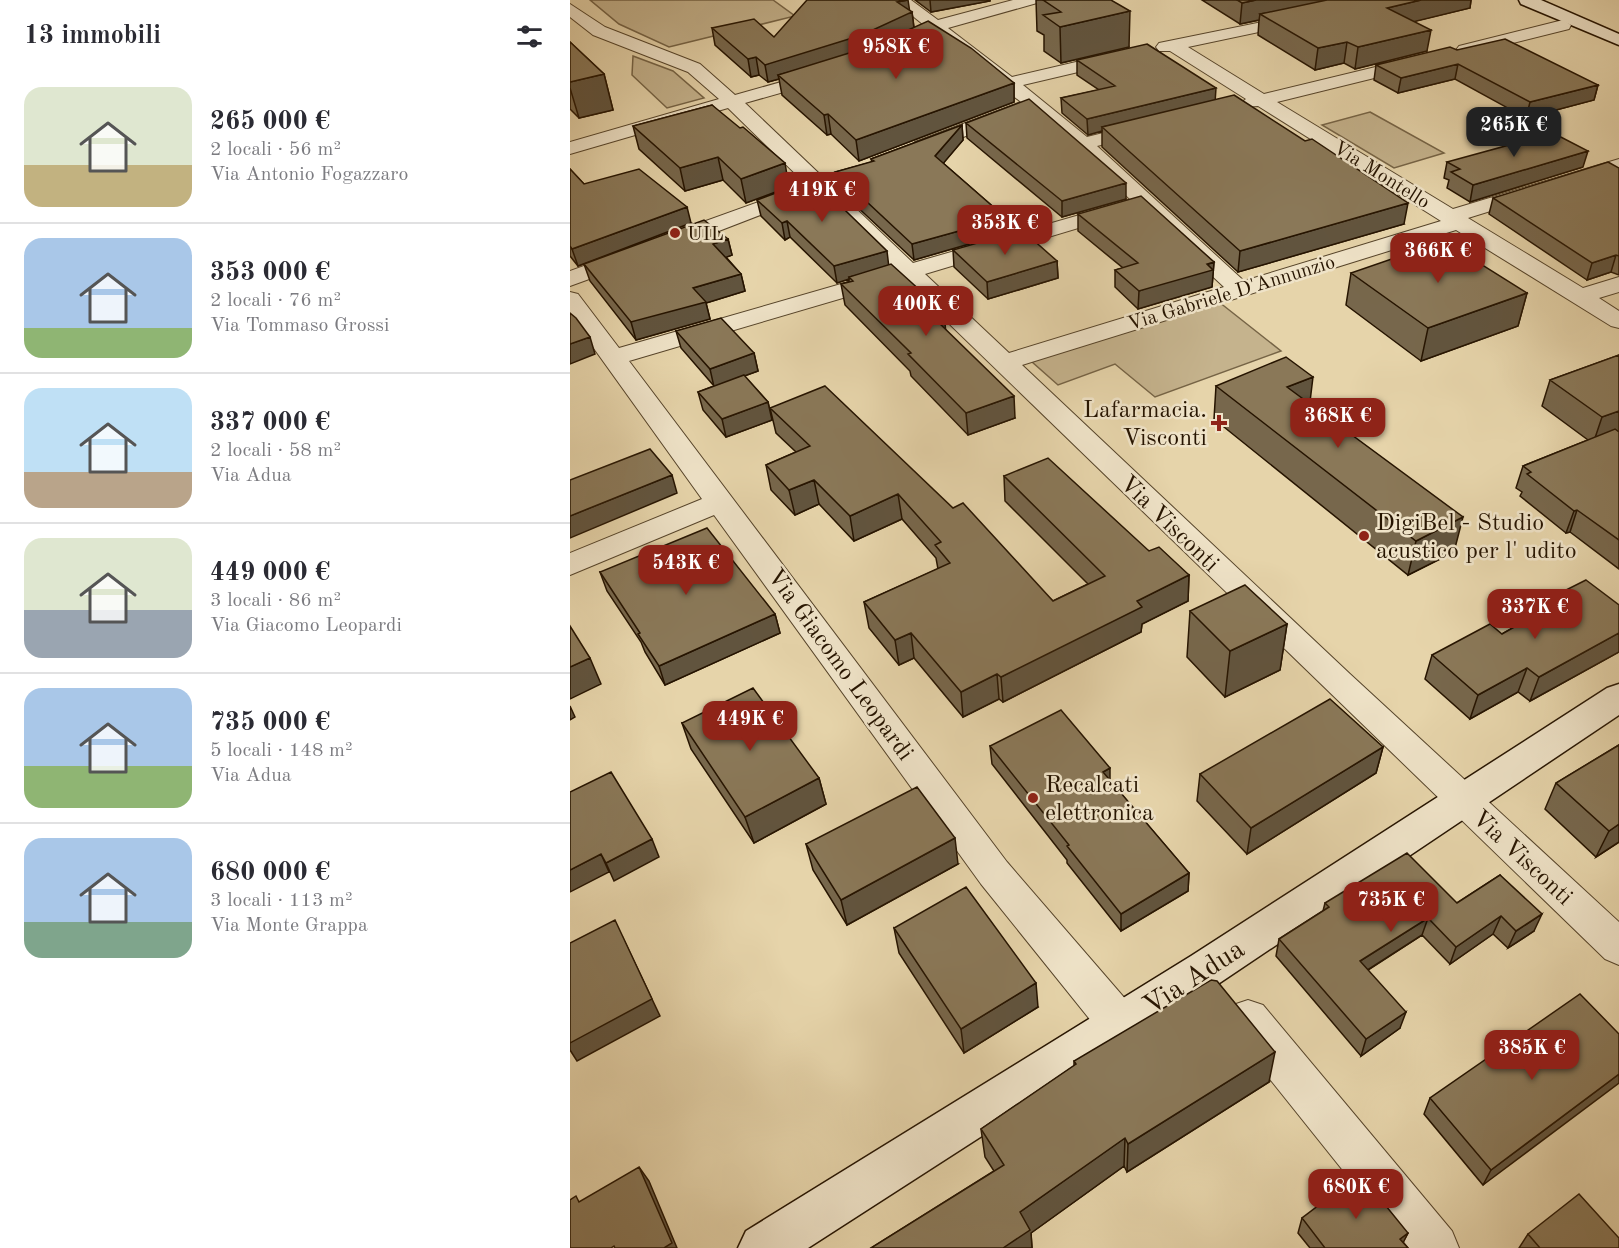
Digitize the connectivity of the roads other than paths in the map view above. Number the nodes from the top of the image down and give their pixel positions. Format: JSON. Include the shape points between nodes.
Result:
{"nodes":[{"id":1,"x":901,"y":0,"type":"edge"},
{"id":2,"x":1031,"y":0,"type":"edge"},
{"id":3,"x":1527,"y":0,"type":"edge"},
{"id":4,"x":1539,"y":0,"type":"edge"},
{"id":5,"x":570,"y":9,"type":"edge"},
{"id":6,"x":1322,"y":15,"type":"edge"},
{"id":7,"x":1563,"y":26,"type":"dead end"},
{"id":8,"x":936,"y":27,"type":"junction"},
{"id":9,"x":1619,"y":34,"type":"edge"},
{"id":10,"x":1619,"y":40,"type":"edge"},
{"id":11,"x":1174,"y":47,"type":"junction"},
{"id":12,"x":886,"y":52,"type":"edge"},
{"id":13,"x":833,"y":71,"type":"edge"},
{"id":14,"x":1010,"y":83,"type":"junction"},
{"id":15,"x":1262,"y":100,"type":"junction"},
{"id":16,"x":732,"y":103,"type":"junction"},
{"id":17,"x":1036,"y":104,"type":"junction"},
{"id":18,"x":1228,"y":108,"type":"edge"},
{"id":19,"x":1162,"y":124,"type":"edge"},
{"id":20,"x":1083,"y":144,"type":"junction"},
{"id":21,"x":570,"y":148,"type":"edge"},
{"id":22,"x":905,"y":153,"type":"edge"},
{"id":23,"x":1619,"y":165,"type":"edge"},
{"id":24,"x":829,"y":181,"type":"junction"},
{"id":25,"x":1145,"y":202,"type":"junction"},
{"id":26,"x":1455,"y":219,"type":"junction"},
{"id":27,"x":908,"y":272,"type":"junction"},
{"id":28,"x":570,"y":279,"type":"edge"},
{"id":29,"x":1619,"y":284,"type":"edge"},
{"id":30,"x":1239,"y":290,"type":"junction"},
{"id":31,"x":1580,"y":297,"type":"junction"},
{"id":32,"x":570,"y":299,"type":"edge"},
{"id":33,"x":1619,"y":321,"type":"edge"},
{"id":34,"x":615,"y":357,"type":"junction"},
{"id":35,"x":1004,"y":363,"type":"junction"},
{"id":36,"x":722,"y":501,"type":"junction"},
{"id":37,"x":570,"y":565,"type":"edge"},
{"id":38,"x":1619,"y":697,"type":"edge"},
{"id":39,"x":1461,"y":798,"type":"junction"},
{"id":40,"x":1617,"y":942,"type":"edge"},
{"id":41,"x":1206,"y":969,"type":"junction"},
{"id":42,"x":1119,"y":1023,"type":"junction"},
{"id":43,"x":763,"y":1248,"type":"edge"},
{"id":44,"x":1435,"y":1248,"type":"edge"}],
"edges":[{"from":1,"to":8,"type":"street"},
{"from":2,"to":8,"type":"street"},
{"from":3,"to":10,"type":"street"},
{"from":4,"to":9,"type":"street"},
{"from":5,"to":16,"type":"street","name":"Via Visconti","via":[[599,31],[694,68]]},
{"from":6,"to":11,"type":"street"},
{"from":7,"to":15,"type":"street"},
{"from":8,"to":12,"type":"street"},
{"from":8,"to":14,"type":"street"},
{"from":11,"to":14,"type":"street"},
{"from":11,"to":15,"type":"street","name":"Via Montello"},
{"from":13,"to":16,"type":"street"},
{"from":14,"to":17,"type":"street"},
{"from":15,"to":18,"type":"street"},
{"from":15,"to":26,"type":"street","name":"Via Montello"},
{"from":16,"to":21,"type":"street"},
{"from":16,"to":24,"type":"street","name":"Via Visconti"},
{"from":17,"to":20,"type":"street"},
{"from":17,"to":22,"type":"street"},
{"from":19,"to":20,"type":"street"},
{"from":20,"to":25,"type":"street"},
{"from":23,"to":26,"type":"street","name":"Via Gabriele D'Annunzio"},
{"from":24,"to":27,"type":"street","name":"Via Visconti"},
{"from":24,"to":28,"type":"street"},
{"from":25,"to":27,"type":"street"},
{"from":25,"to":30,"type":"street"},
{"from":26,"to":30,"type":"street","name":"Via Gabriele D'Annunzio"},
{"from":26,"to":31,"type":"street","name":"Via Montello"},
{"from":27,"to":34,"type":"street"},
{"from":27,"to":35,"type":"street","name":"Via Visconti"},
{"from":29,"to":31,"type":"street"},
{"from":30,"to":35,"type":"street","name":"Via Gabriele D'Annunzio"},
{"from":31,"to":33,"type":"street","name":"Via Montello"},
{"from":32,"to":34,"type":"street","name":"Via Giacomo Leopardi"},
{"from":34,"to":36,"type":"street","name":"Via Giacomo Leopardi"},
{"from":35,"to":39,"type":"street","name":"Via Visconti"},
{"from":36,"to":37,"type":"street"},
{"from":36,"to":42,"type":"street","name":"Via Giacomo Leopardi","via":[[994,873]]},
{"from":38,"to":39,"type":"street","name":"Via Adua"},
{"from":39,"to":40,"type":"street","name":"Via Visconti"},
{"from":39,"to":41,"type":"street","name":"Via Adua"},
{"from":41,"to":42,"type":"street","name":"Via Adua"},
{"from":41,"to":44,"type":"street"},
{"from":42,"to":43,"type":"street","name":"Via Adua"}]}
